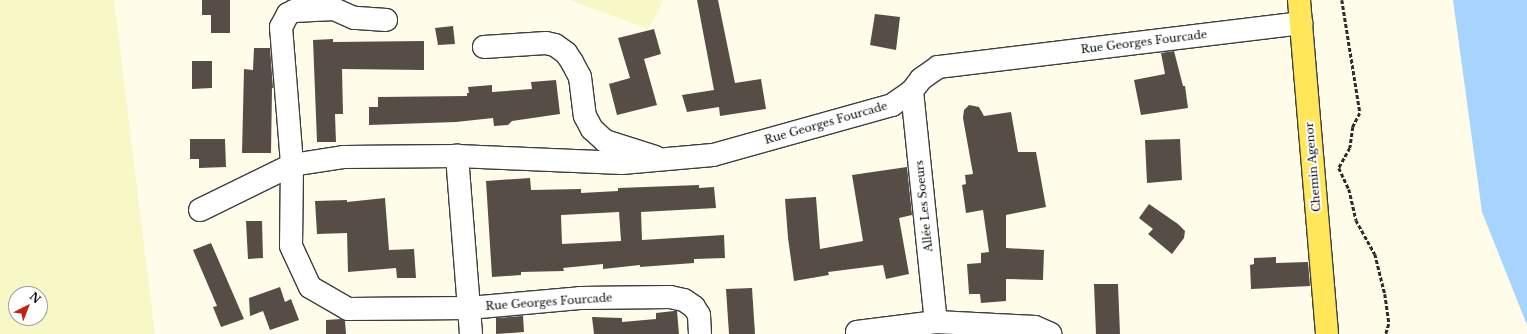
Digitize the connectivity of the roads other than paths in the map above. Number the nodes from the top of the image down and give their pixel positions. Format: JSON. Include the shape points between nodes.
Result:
{"nodes":[{"id":1,"x":1298,"y":0,"type":"edge"},
{"id":2,"x":386,"y":20,"type":"dead end"},
{"id":3,"x":1301,"y":24,"type":"junction"},
{"id":4,"x":484,"y":47,"type":"dead end"},
{"id":5,"x":912,"y":91,"type":"junction"},
{"id":6,"x":457,"y":156,"type":"junction"},
{"id":7,"x":662,"y":160,"type":"junction"},
{"id":8,"x":292,"y":165,"type":"junction"},
{"id":9,"x":200,"y":210,"type":"dead end"},
{"id":10,"x":469,"y":308,"type":"junction"},
{"id":11,"x":936,"y":322,"type":"junction"},
{"id":12,"x":857,"y":332,"type":"dead end"},
{"id":13,"x":471,"y":334,"type":"edge"},
{"id":14,"x":700,"y":334,"type":"edge"},
{"id":15,"x":1051,"y":334,"type":"edge"},
{"id":16,"x":1327,"y":334,"type":"edge"}],
"edges":[{"from":1,"to":3,"type":"main road","name":"Chemin Agenor"},
{"from":2,"to":8,"type":"street","name":"Rue Georges Fourcade","via":[[354,18],[334,9],[294,11],[284,19],[281,27]]},
{"from":3,"to":5,"type":"street","name":"Rue Georges Fourcade","via":[[938,67],[921,79]]},
{"from":3,"to":16,"type":"main road","name":"Chemin Agenor"},
{"from":4,"to":7,"type":"street","via":[[546,43],[555,45],[566,53],[580,78],[585,116],[592,129],[605,141]]},
{"from":5,"to":7,"type":"street","name":"Rue Georges Fourcade","via":[[892,105],[823,125],[713,155]]},
{"from":5,"to":11,"type":"street","name":"Allée Les Soeurs"},
{"from":6,"to":7,"type":"street","name":"Rue Georges Fourcade","via":[[622,163]]},
{"from":6,"to":8,"type":"street","name":"Rue Georges Fourcade","via":[[344,157]]},
{"from":6,"to":10,"type":"street"},
{"from":8,"to":9,"type":"street","name":"Rue Georges Fourcade"},
{"from":8,"to":10,"type":"street","name":"Rue Georges Fourcade","via":[[291,246],[310,287],[348,309]]},
{"from":10,"to":13,"type":"street"},
{"from":10,"to":14,"type":"street","name":"Rue Georges Fourcade","via":[[580,298],[670,297],[684,300],[694,307],[698,315]]},
{"from":11,"to":12,"type":"street"},
{"from":11,"to":15,"type":"street","via":[[1034,327]]}]}
